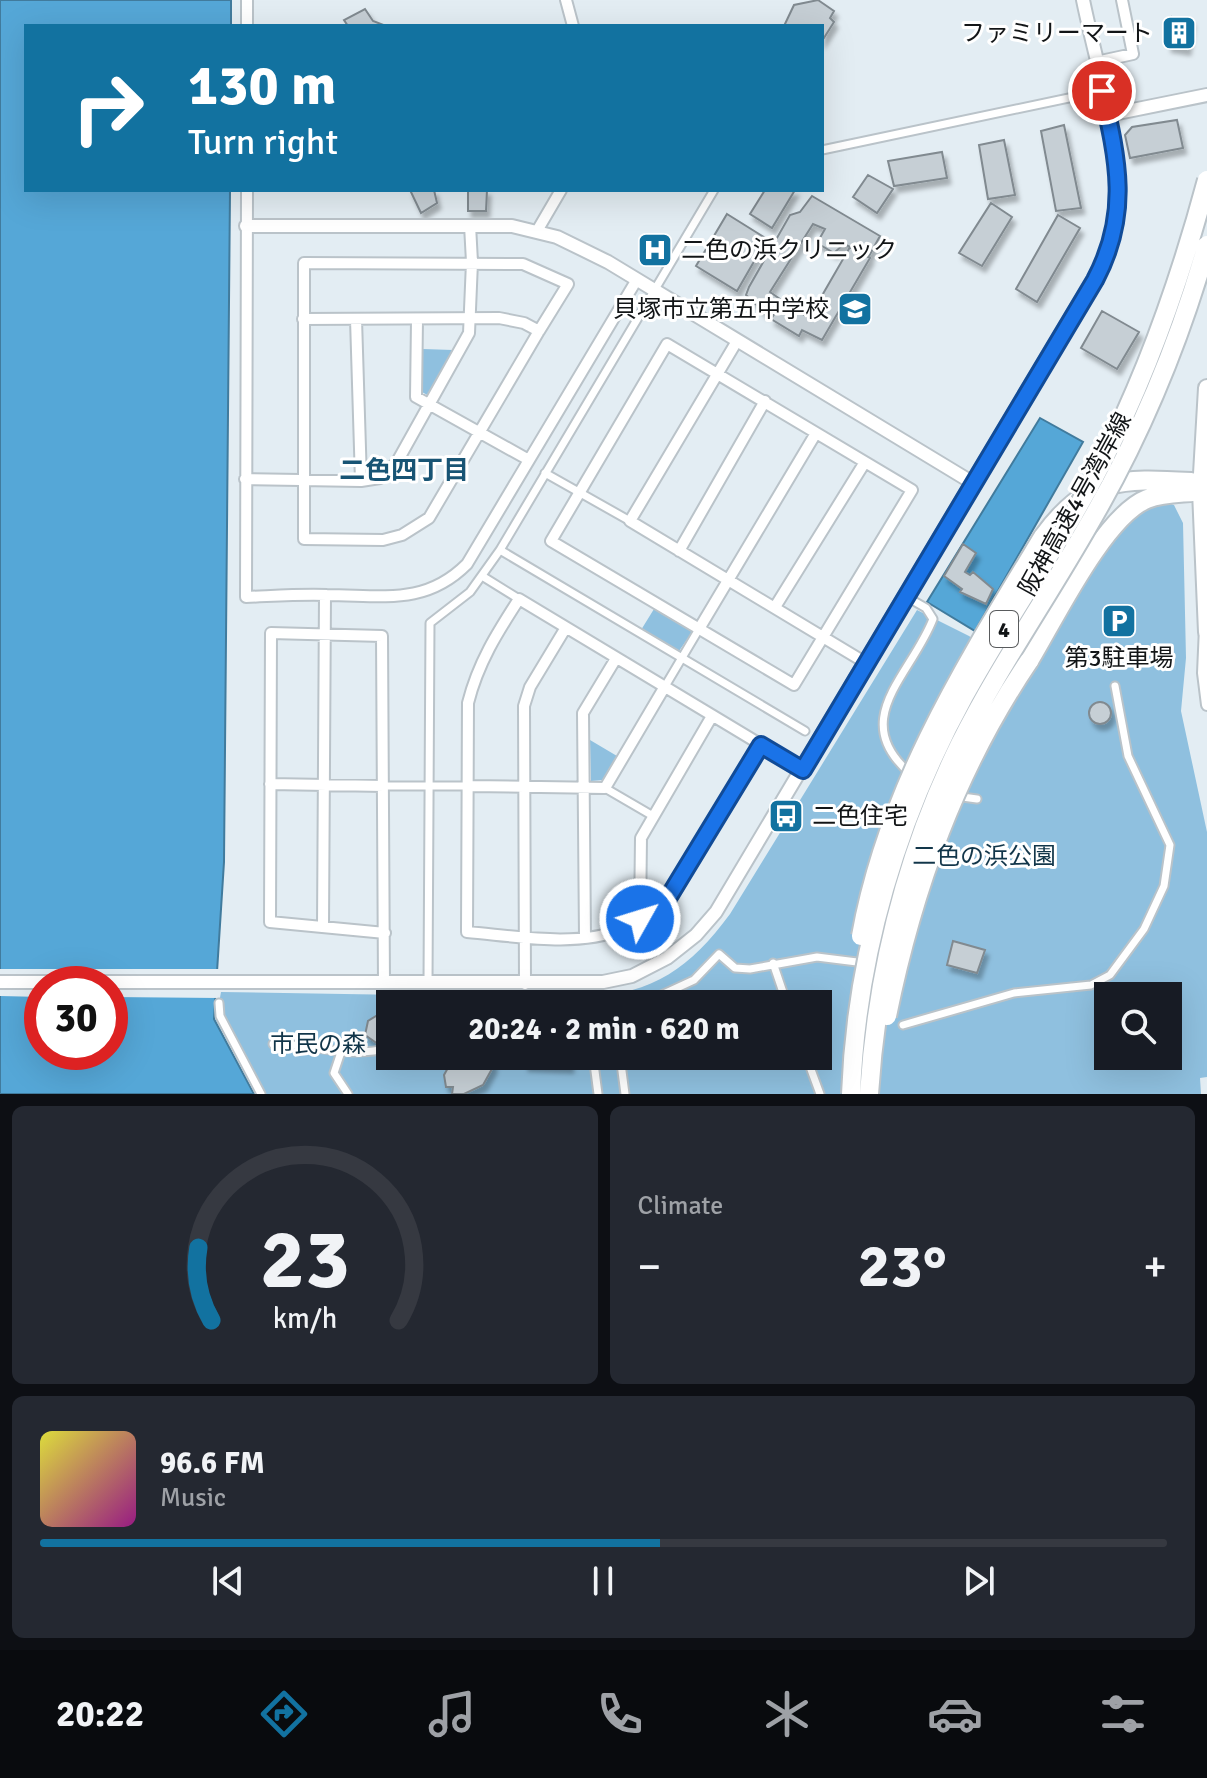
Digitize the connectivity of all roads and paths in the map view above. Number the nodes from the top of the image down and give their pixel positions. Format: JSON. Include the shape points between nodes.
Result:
{"nodes":[{"id":1,"x":247,"y":0,"type":"edge"},
{"id":2,"x":566,"y":0,"type":"edge"},
{"id":3,"x":1083,"y":0,"type":"edge"},
{"id":4,"x":1122,"y":0,"type":"edge"},
{"id":5,"x":247,"y":24,"type":"edge"},
{"id":6,"x":572,"y":24,"type":"edge"},
{"id":7,"x":1096,"y":62,"type":"junction"},
{"id":8,"x":1102,"y":91,"type":"junction"},
{"id":9,"x":1207,"y":95,"type":"edge"},
{"id":10,"x":1108,"y":115,"type":"junction"},
{"id":11,"x":824,"y":150,"type":"edge"},
{"id":12,"x":1207,"y":180,"type":"edge"},
{"id":13,"x":247,"y":192,"type":"edge"},
{"id":14,"x":560,"y":192,"type":"edge"},
{"id":15,"x":713,"y":192,"type":"edge"},
{"id":16,"x":470,"y":225,"type":"junction"},
{"id":17,"x":246,"y":226,"type":"junction"},
{"id":18,"x":537,"y":231,"type":"junction"},
{"id":19,"x":1207,"y":245,"type":"edge"},
{"id":20,"x":472,"y":262,"type":"junction"},
{"id":21,"x":636,"y":281,"type":"junction"},
{"id":22,"x":652,"y":291,"type":"junction"},
{"id":23,"x":303,"y":319,"type":"junction"},
{"id":24,"x":356,"y":319,"type":"junction"},
{"id":25,"x":471,"y":319,"type":"junction"},
{"id":26,"x":417,"y":320,"type":"junction"},
{"id":27,"x":539,"y":331,"type":"junction"},
{"id":28,"x":737,"y":341,"type":"junction"},
{"id":29,"x":717,"y":373,"type":"junction"},
{"id":30,"x":1207,"y":388,"type":"edge"},
{"id":31,"x":765,"y":401,"type":"junction"},
{"id":32,"x":431,"y":404,"type":"junction"},
{"id":33,"x":479,"y":433,"type":"junction"},
{"id":34,"x":816,"y":433,"type":"junction"},
{"id":35,"x":529,"y":460,"type":"junction"},
{"id":36,"x":865,"y":462,"type":"junction"},
{"id":37,"x":545,"y":473,"type":"junction"},
{"id":38,"x":245,"y":479,"type":"junction"},
{"id":39,"x":303,"y":480,"type":"junction"},
{"id":40,"x":361,"y":481,"type":"junction"},
{"id":41,"x":973,"y":483,"type":"junction"},
{"id":42,"x":1204,"y":487,"type":"edge"},
{"id":43,"x":578,"y":494,"type":"junction"},
{"id":44,"x":630,"y":521,"type":"junction"},
{"id":45,"x":500,"y":550,"type":"junction"},
{"id":46,"x":679,"y":551,"type":"junction"},
{"id":47,"x":482,"y":576,"type":"junction"},
{"id":48,"x":729,"y":580,"type":"junction"},
{"id":49,"x":325,"y":595,"type":"junction"},
{"id":50,"x":905,"y":596,"type":"junction"},
{"id":51,"x":519,"y":599,"type":"junction"},
{"id":52,"x":775,"y":607,"type":"junction"},
{"id":53,"x":1206,"y":624,"type":"edge"},
{"id":54,"x":565,"y":629,"type":"junction"},
{"id":55,"x":699,"y":629,"type":"junction"},
{"id":56,"x":325,"y":635,"type":"junction"},
{"id":57,"x":824,"y":637,"type":"junction"},
{"id":58,"x":682,"y":658,"type":"junction"},
{"id":59,"x":615,"y":660,"type":"junction"},
{"id":60,"x":866,"y":663,"type":"junction"},
{"id":61,"x":1115,"y":686,"type":"dead end"},
{"id":62,"x":664,"y":688,"type":"junction"},
{"id":63,"x":1207,"y":705,"type":"edge"},
{"id":64,"x":712,"y":716,"type":"junction"},
{"id":65,"x":805,"y":731,"type":"dead end"},
{"id":66,"x":761,"y":745,"type":"junction"},
{"id":67,"x":803,"y":770,"type":"junction"},
{"id":68,"x":270,"y":784,"type":"junction"},
{"id":69,"x":324,"y":784,"type":"junction"},
{"id":70,"x":384,"y":786,"type":"junction"},
{"id":71,"x":428,"y":786,"type":"junction"},
{"id":72,"x":469,"y":786,"type":"junction"},
{"id":73,"x":527,"y":786,"type":"junction"},
{"id":74,"x":584,"y":787,"type":"junction"},
{"id":75,"x":605,"y":788,"type":"junction"},
{"id":76,"x":977,"y":799,"type":"dead end"},
{"id":77,"x":653,"y":816,"type":"junction"},
{"id":78,"x":640,"y":919,"type":"junction"},
{"id":79,"x":323,"y":927,"type":"junction"},
{"id":80,"x":385,"y":933,"type":"junction"},
{"id":81,"x":526,"y":936,"type":"junction"},
{"id":82,"x":585,"y":937,"type":"junction"},
{"id":83,"x":773,"y":963,"type":"junction"},
{"id":84,"x":903,"y":972,"type":"dead end"},
{"id":85,"x":0,"y":982,"type":"edge"},
{"id":86,"x":384,"y":983,"type":"junction"},
{"id":87,"x":428,"y":983,"type":"junction"},
{"id":88,"x":525,"y":984,"type":"junction"},
{"id":89,"x":672,"y":990,"type":"edge"},
{"id":90,"x":782,"y":990,"type":"edge"},
{"id":91,"x":219,"y":1003,"type":"dead end"},
{"id":92,"x":903,"y":1025,"type":"dead end"},
{"id":93,"x":273,"y":1044,"type":"dead end"},
{"id":94,"x":376,"y":1050,"type":"edge"},
{"id":95,"x":340,"y":1055,"type":"junction"},
{"id":96,"x":595,"y":1070,"type":"edge"},
{"id":97,"x":622,"y":1070,"type":"edge"},
{"id":98,"x":811,"y":1070,"type":"edge"},
{"id":99,"x":261,"y":1094,"type":"edge"},
{"id":100,"x":348,"y":1094,"type":"edge"},
{"id":101,"x":598,"y":1094,"type":"edge"},
{"id":102,"x":625,"y":1094,"type":"edge"},
{"id":103,"x":820,"y":1094,"type":"edge"},
{"id":104,"x":850,"y":1094,"type":"edge"},
{"id":105,"x":869,"y":1094,"type":"edge"},
{"id":106,"x":876,"y":1094,"type":"edge"}],
"edges":[{"from":1,"to":5,"type":"street"},
{"from":2,"to":6,"type":"street"},
{"from":3,"to":7,"type":"street"},
{"from":4,"to":7,"type":"street","via":[[1133,54]]},
{"from":7,"to":8,"type":"street"},
{"from":8,"to":10,"type":"street"},
{"from":8,"to":11,"type":"street"},
{"from":9,"to":10,"type":"street"},
{"from":10,"to":41,"type":"street","via":[[1119,205],[1108,255]]},
{"from":12,"to":104,"type":"highway","name":"阪神高速4号湾岸線","number":"4","bridge":true,"via":[[1181,270],[1126,412],[1075,512],[964,695],[901,833],[870,943]]},
{"from":13,"to":17,"type":"street"},
{"from":14,"to":18,"type":"street"},
{"from":15,"to":22,"type":"street"},
{"from":16,"to":17,"type":"street"},
{"from":16,"to":18,"type":"street"},
{"from":16,"to":20,"type":"street"},
{"from":17,"to":38,"type":"street"},
{"from":18,"to":21,"type":"street","via":[[570,243]]},
{"from":19,"to":105,"type":"highway","name":"阪神高速4号湾岸線","number":"4","bridge":true,"via":[[1183,323],[1142,422],[1090,522],[981,703],[923,829],[903,889],[880,992]]},
{"from":20,"to":23,"type":"street","via":[[304,263]]},
{"from":20,"to":25,"type":"street"},
{"from":20,"to":27,"type":"street","via":[[523,264],[568,284]]},
{"from":21,"to":22,"type":"street"},
{"from":21,"to":35,"type":"street"},
{"from":22,"to":28,"type":"street"},
{"from":22,"to":37,"type":"street"},
{"from":23,"to":24,"type":"street"},
{"from":23,"to":39,"type":"street"},
{"from":24,"to":26,"type":"street"},
{"from":24,"to":40,"type":"street"},
{"from":25,"to":26,"type":"street"},
{"from":25,"to":27,"type":"street","via":[[499,318]]},
{"from":25,"to":32,"type":"street","via":[[469,333]]},
{"from":26,"to":32,"type":"street","via":[[416,397]]},
{"from":27,"to":33,"type":"street"},
{"from":28,"to":29,"type":"street"},
{"from":28,"to":41,"type":"street"},
{"from":29,"to":31,"type":"street"},
{"from":29,"to":43,"type":"street","via":[[667,344]]},
{"from":29,"to":44,"type":"street"},
{"from":30,"to":42,"type":"main road"},
{"from":31,"to":34,"type":"street"},
{"from":31,"to":46,"type":"street"},
{"from":32,"to":33,"type":"street"},
{"from":32,"to":40,"type":"street","via":[[397,462],[380,478]]},
{"from":33,"to":35,"type":"street"},
{"from":33,"to":39,"type":"street","via":[[429,518],[402,535],[383,540],[304,539]]},
{"from":34,"to":36,"type":"street"},
{"from":34,"to":48,"type":"street"},
{"from":35,"to":49,"type":"street","via":[[467,564],[449,581],[394,597]]},
{"from":36,"to":52,"type":"street"},
{"from":36,"to":57,"type":"street","via":[[912,490]]},
{"from":37,"to":43,"type":"street"},
{"from":37,"to":45,"type":"street"},
{"from":38,"to":39,"type":"street"},
{"from":38,"to":49,"type":"street","via":[[246,597]]},
{"from":39,"to":40,"type":"street"},
{"from":41,"to":50,"type":"street"},
{"from":42,"to":53,"type":"main road"},
{"from":42,"to":104,"type":"highway","bridge":true,"via":[[1129,479],[1076,500],[1043,537],[936,719],[888,828],[873,881],[850,1027]]},
{"from":42,"to":106,"type":"highway","bridge":true,"via":[[1149,498],[1116,521],[968,762],[939,832],[890,1001]]},
{"from":43,"to":44,"type":"street"},
{"from":43,"to":55,"type":"street","via":[[551,541]]},
{"from":44,"to":46,"type":"street"},
{"from":45,"to":47,"type":"street"},
{"from":45,"to":58,"type":"street"},
{"from":46,"to":48,"type":"street"},
{"from":47,"to":51,"type":"street"},
{"from":47,"to":71,"type":"street","via":[[457,605],[430,623]]},
{"from":48,"to":52,"type":"street"},
{"from":48,"to":55,"type":"street"},
{"from":49,"to":56,"type":"street"},
{"from":50,"to":60,"type":"street"},
{"from":50,"to":76,"type":"street","via":[[926,608],[933,619],[892,690],[883,715],[883,739],[912,775],[961,798]]},
{"from":51,"to":54,"type":"street"},
{"from":51,"to":72,"type":"street","via":[[476,672],[468,703]]},
{"from":52,"to":57,"type":"street"},
{"from":53,"to":63,"type":"street"},
{"from":54,"to":59,"type":"street"},
{"from":54,"to":73,"type":"street","via":[[524,706]]},
{"from":55,"to":57,"type":"street","via":[[794,685]]},
{"from":55,"to":58,"type":"street"},
{"from":56,"to":68,"type":"street","via":[[271,633]]},
{"from":56,"to":69,"type":"street"},
{"from":56,"to":70,"type":"street","via":[[382,636]]},
{"from":57,"to":60,"type":"street"},
{"from":58,"to":62,"type":"street"},
{"from":58,"to":65,"type":"street"},
{"from":59,"to":62,"type":"street"},
{"from":59,"to":74,"type":"street","via":[[583,713]]},
{"from":60,"to":67,"type":"street"},
{"from":61,"to":92,"type":"street","via":[[1128,756],[1170,845],[1164,886],[1144,929],[1110,975],[1091,985],[1014,993]]},
{"from":62,"to":64,"type":"street"},
{"from":62,"to":75,"type":"street"},
{"from":64,"to":66,"type":"street"},
{"from":64,"to":77,"type":"street"},
{"from":66,"to":67,"type":"street"},
{"from":66,"to":78,"type":"street","via":[[665,903]]},
{"from":67,"to":88,"type":"street","via":[[716,912],[684,947],[651,968],[618,979]]},
{"from":68,"to":69,"type":"street"},
{"from":68,"to":79,"type":"street","via":[[270,922]]},
{"from":69,"to":70,"type":"street"},
{"from":69,"to":79,"type":"street"},
{"from":70,"to":71,"type":"street"},
{"from":70,"to":80,"type":"street"},
{"from":71,"to":72,"type":"street"},
{"from":71,"to":87,"type":"street"},
{"from":72,"to":73,"type":"street"},
{"from":72,"to":81,"type":"street","via":[[467,932]]},
{"from":73,"to":74,"type":"street"},
{"from":73,"to":81,"type":"street"},
{"from":74,"to":75,"type":"street"},
{"from":74,"to":82,"type":"street"},
{"from":75,"to":77,"type":"street"},
{"from":77,"to":78,"type":"street","via":[[641,838]]},
{"from":78,"to":82,"type":"street"},
{"from":79,"to":80,"type":"street"},
{"from":80,"to":86,"type":"street"},
{"from":81,"to":82,"type":"street"},
{"from":81,"to":88,"type":"street"},
{"from":83,"to":84,"type":"street","via":[[817,957]]},
{"from":83,"to":89,"type":"street","via":[[735,968],[719,954],[694,980]]},
{"from":83,"to":90,"type":"street"},
{"from":85,"to":86,"type":"street"},
{"from":86,"to":87,"type":"street"},
{"from":87,"to":88,"type":"street"},
{"from":91,"to":99,"type":"street","via":[[220,1016]]},
{"from":93,"to":95,"type":"street","via":[[298,1044]]},
{"from":94,"to":95,"type":"street"},
{"from":95,"to":100,"type":"street","via":[[334,1073]]},
{"from":96,"to":101,"type":"street"},
{"from":97,"to":102,"type":"street"},
{"from":98,"to":103,"type":"street"}]}
